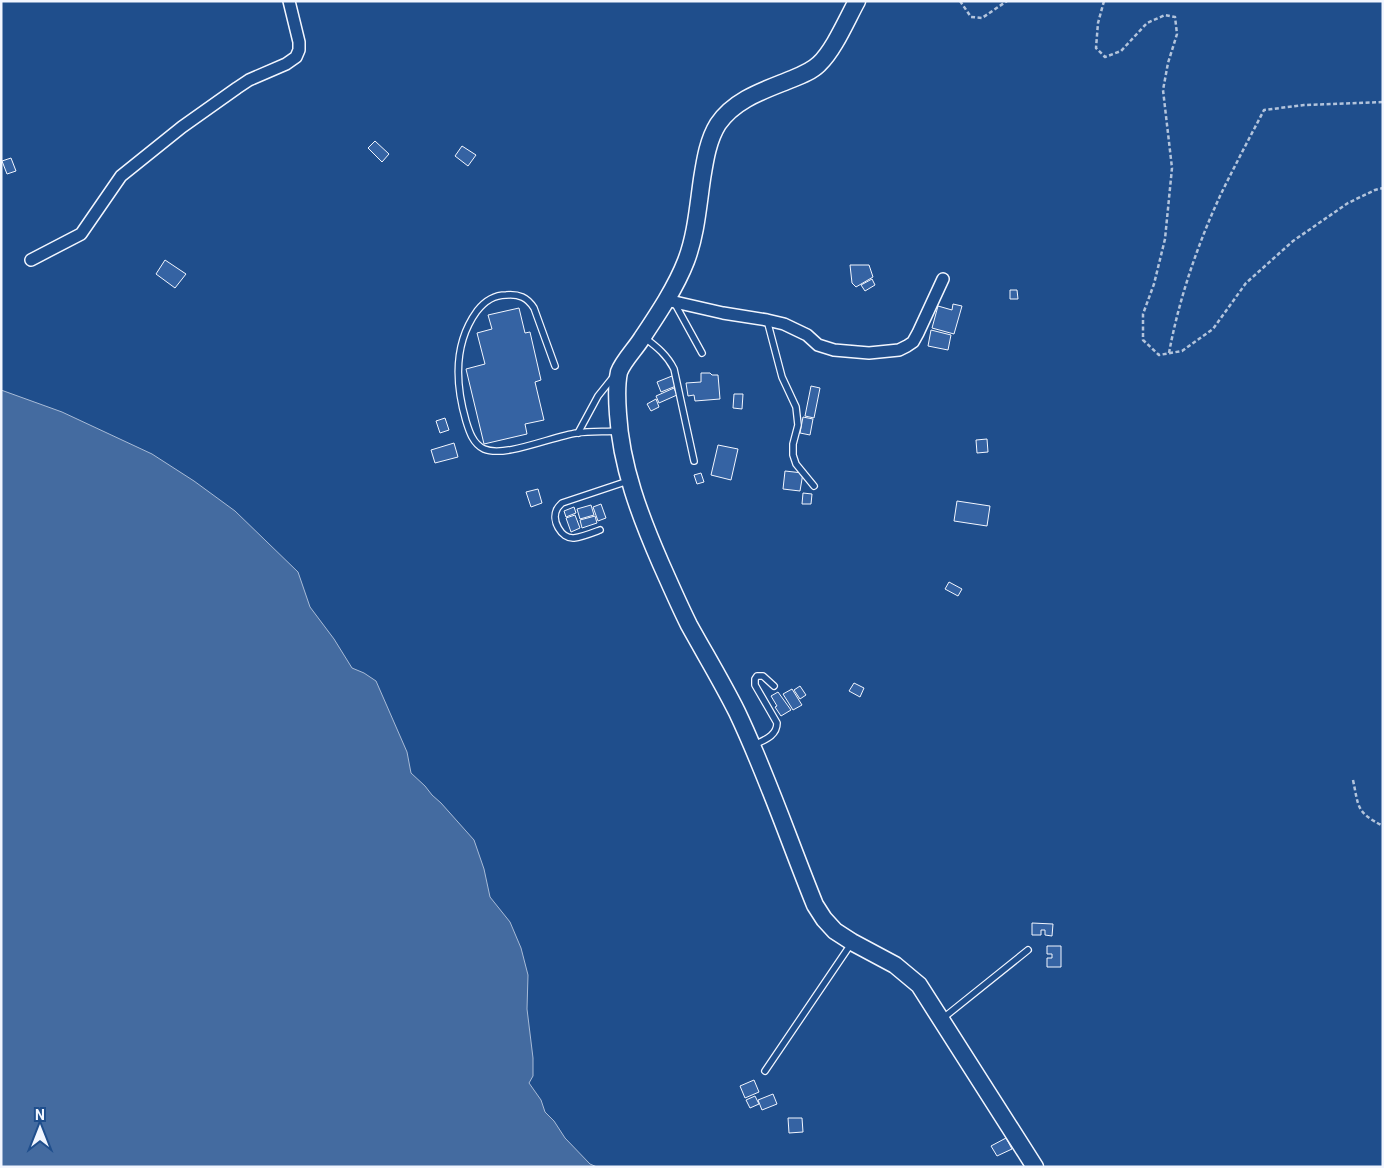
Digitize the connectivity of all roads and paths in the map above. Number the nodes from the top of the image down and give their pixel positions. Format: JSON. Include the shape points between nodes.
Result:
{"nodes":[{"id":1,"x":289,"y":1,"type":"edge"},
{"id":2,"x":857,"y":1,"type":"edge"},
{"id":3,"x":960,"y":1,"type":"edge"},
{"id":4,"x":1007,"y":1,"type":"edge"},
{"id":5,"x":1104,"y":1,"type":"edge"},
{"id":6,"x":1383,"y":102,"type":"edge"},
{"id":7,"x":1383,"y":188,"type":"edge"},
{"id":8,"x":31,"y":260,"type":"dead end"},
{"id":9,"x":943,"y":279,"type":"dead end"},
{"id":10,"x":670,"y":301,"type":"junction"},
{"id":11,"x":767,"y":320,"type":"junction"},
{"id":12,"x":643,"y":337,"type":"junction"},
{"id":13,"x":702,"y":353,"type":"dead end"},
{"id":14,"x":1169,"y":353,"type":"junction"},
{"id":15,"x":555,"y":366,"type":"dead end"},
{"id":16,"x":620,"y":370,"type":"junction"},
{"id":17,"x":619,"y":431,"type":"junction"},
{"id":18,"x":578,"y":432,"type":"junction"},
{"id":19,"x":694,"y":461,"type":"dead end"},
{"id":20,"x":630,"y":481,"type":"junction"},
{"id":21,"x":814,"y":486,"type":"dead end"},
{"id":22,"x":600,"y":530,"type":"dead end"},
{"id":23,"x":774,"y":686,"type":"dead end"},
{"id":24,"x":752,"y":746,"type":"junction"},
{"id":25,"x":1353,"y":780,"type":"dead end"},
{"id":26,"x":1383,"y":826,"type":"edge"},
{"id":27,"x":852,"y":942,"type":"junction"},
{"id":28,"x":1028,"y":950,"type":"dead end"},
{"id":29,"x":942,"y":1019,"type":"junction"},
{"id":30,"x":765,"y":1071,"type":"dead end"},
{"id":31,"x":1035,"y":1167,"type":"edge"}],
"edges":[{"from":1,"to":8,"type":"street","via":[[299,42],[296,57],[249,80],[175,132],[121,176],[81,234]]},
{"from":2,"to":10,"type":"street","via":[[819,64],[808,72],[746,98],[718,124],[704,162],[697,214],[686,260]]},
{"from":3,"to":4,"type":"path","via":[[971,17],[982,18]]},
{"from":5,"to":14,"type":"path","via":[[1096,48],[1105,57],[1121,51],[1147,23],[1165,15],[1175,17],[1177,34],[1163,90],[1172,168],[1165,239],[1144,314],[1143,340],[1159,354]]},
{"from":6,"to":14,"type":"path","via":[[1264,110],[1220,197],[1189,274]]},
{"from":7,"to":14,"type":"path","via":[[1348,203],[1293,241],[1246,283],[1214,329],[1182,351]]},
{"from":9,"to":11,"type":"street","via":[[916,337],[899,350],[869,353],[834,350],[818,346],[811,337],[784,324]]},
{"from":10,"to":11,"type":"street"},
{"from":10,"to":12,"type":"street"},
{"from":10,"to":13,"type":"lane"},
{"from":11,"to":21,"type":"lane","via":[[782,376],[796,407],[798,425],[793,455],[796,464]]},
{"from":12,"to":16,"type":"street"},
{"from":12,"to":19,"type":"lane","via":[[669,359],[674,369]]},
{"from":15,"to":18,"type":"lane","via":[[530,301],[522,295],[503,295],[481,306],[469,323],[458,364],[458,387],[470,432],[483,449],[493,451]]},
{"from":16,"to":17,"type":"street","via":[[617,384]]},
{"from":16,"to":18,"type":"lane","via":[[598,396]]},
{"from":17,"to":18,"type":"lane"},
{"from":17,"to":20,"type":"street"},
{"from":20,"to":22,"type":"lane","via":[[562,503],[557,509],[558,526],[561,534],[567,537]]},
{"from":20,"to":24,"type":"street","via":[[673,592]]},
{"from":23,"to":24,"type":"lane","via":[[763,676],[755,679],[755,685],[777,726],[770,737]]},
{"from":24,"to":27,"type":"street","via":[[815,905],[824,919]]},
{"from":25,"to":26,"type":"path","via":[[1363,814]]},
{"from":27,"to":29,"type":"street","via":[[907,974],[919,985]]},
{"from":27,"to":30,"type":"lane"},
{"from":28,"to":29,"type":"lane"},
{"from":29,"to":31,"type":"street"}]}
